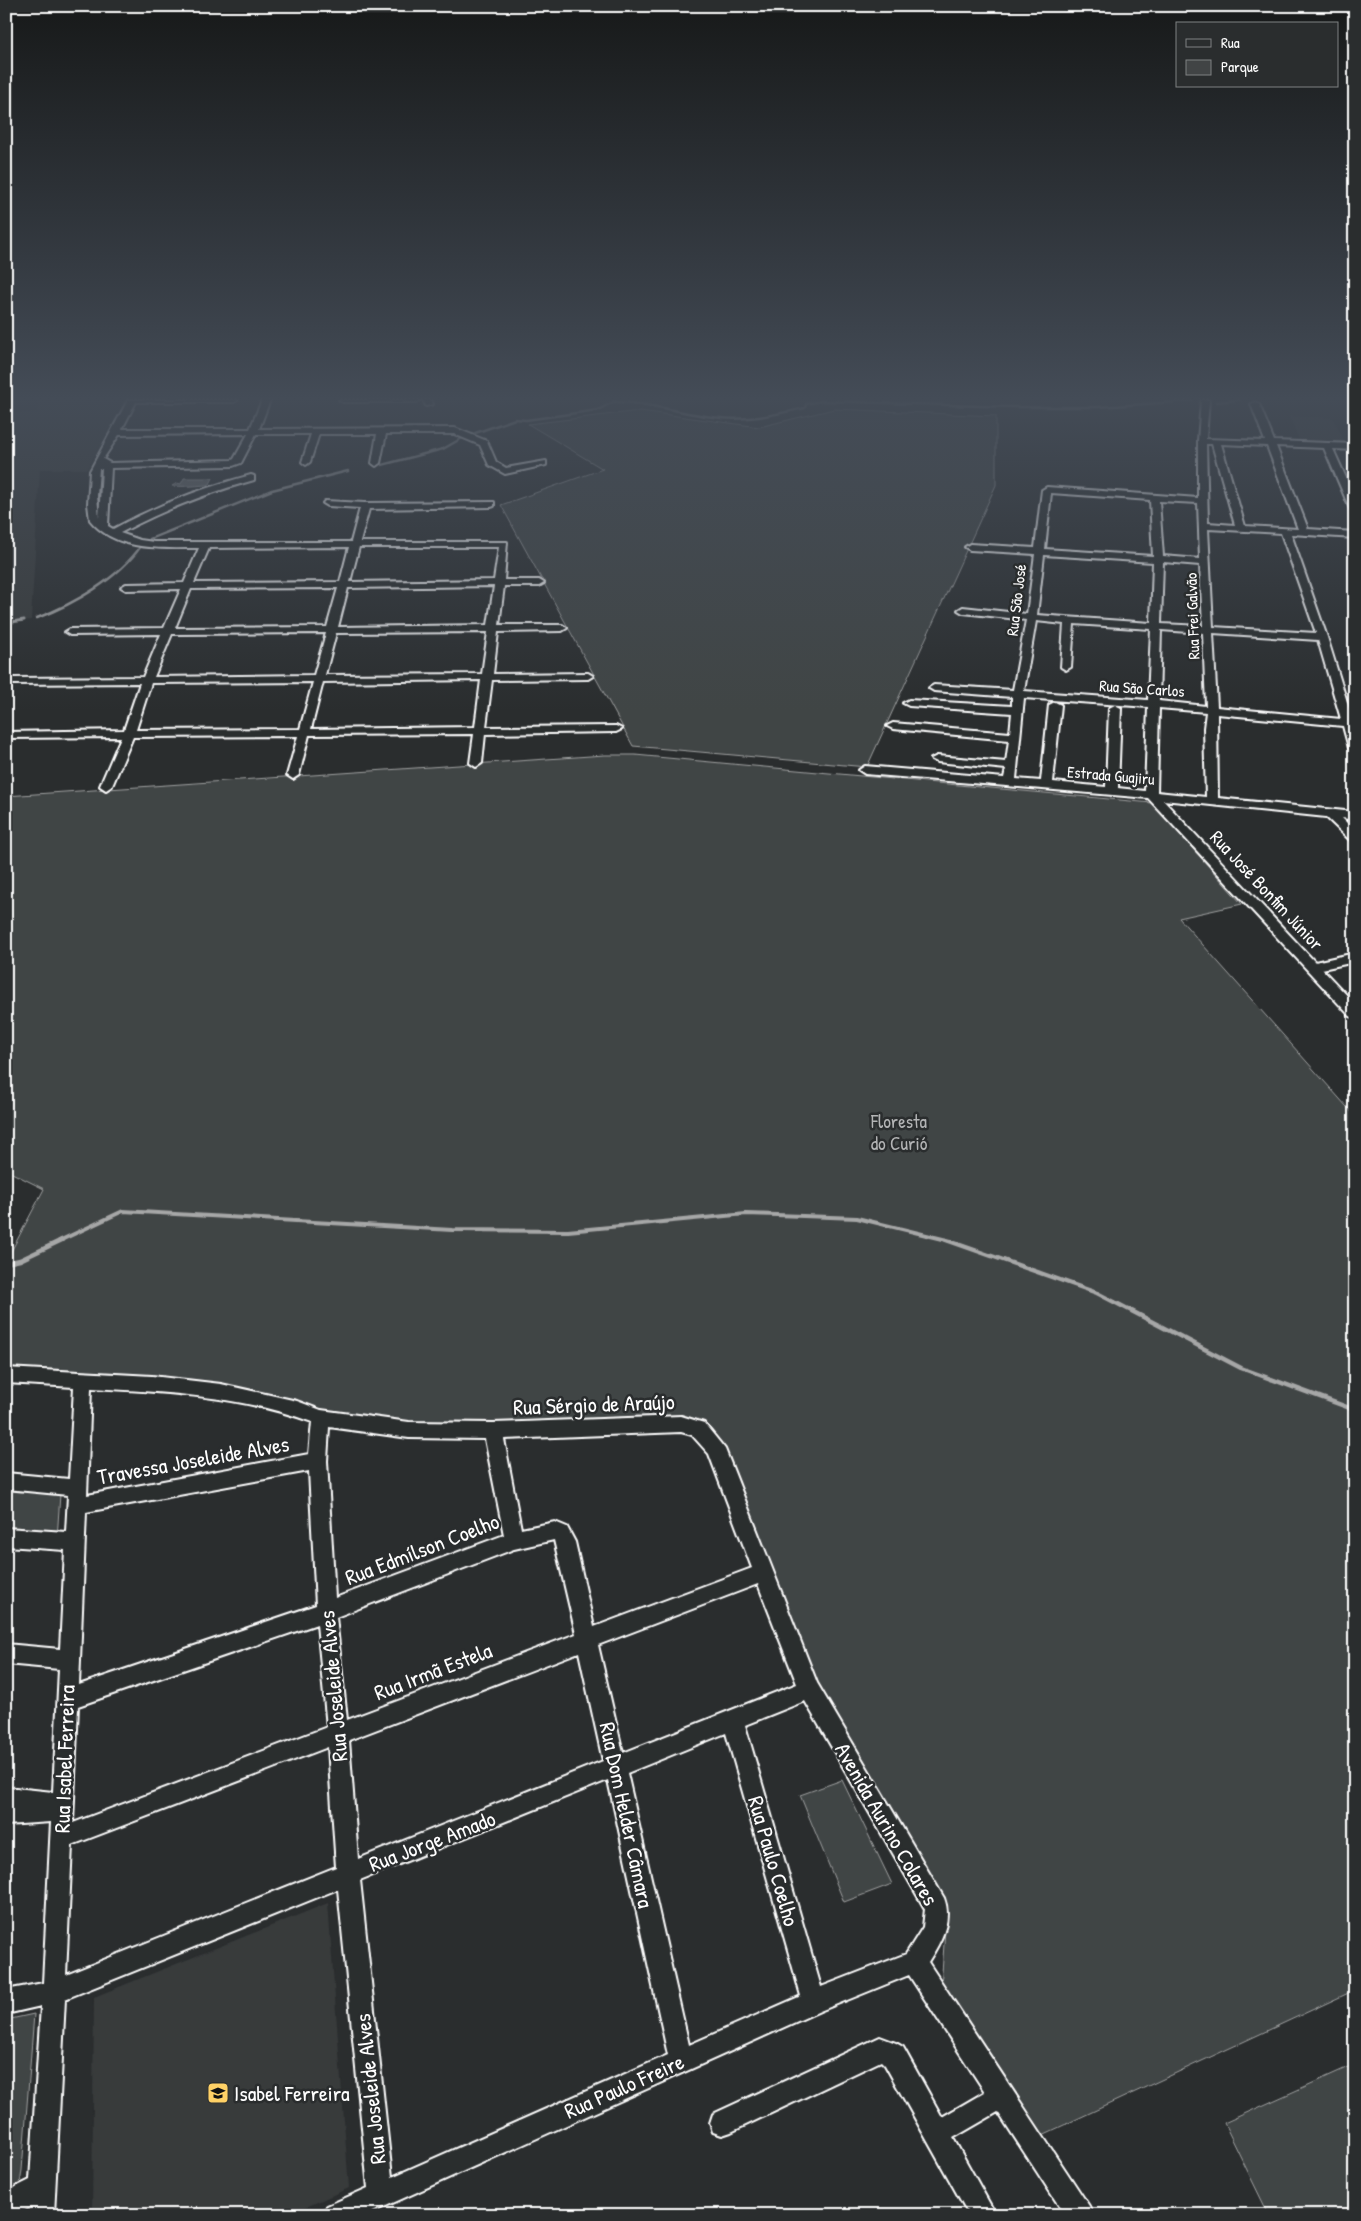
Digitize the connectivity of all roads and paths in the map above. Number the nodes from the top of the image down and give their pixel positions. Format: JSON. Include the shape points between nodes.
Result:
{"nodes":[{"id":1,"x":93,"y":504,"type":"edge"},
{"id":2,"x":173,"y":504,"type":"edge"},
{"id":3,"x":336,"y":504,"type":"edge"},
{"id":4,"x":492,"y":504,"type":"dead end"},
{"id":5,"x":1045,"y":504,"type":"edge"},
{"id":6,"x":1154,"y":504,"type":"edge"},
{"id":7,"x":1204,"y":504,"type":"edge"},
{"id":8,"x":1234,"y":504,"type":"edge"},
{"id":9,"x":1294,"y":504,"type":"edge"},
{"id":10,"x":365,"y":506,"type":"junction"},
{"id":11,"x":1203,"y":526,"type":"junction"},
{"id":12,"x":1241,"y":528,"type":"junction"},
{"id":13,"x":1285,"y":530,"type":"junction"},
{"id":14,"x":1304,"y":532,"type":"junction"},
{"id":15,"x":114,"y":534,"type":"junction"},
{"id":16,"x":1355,"y":535,"type":"edge"},
{"id":17,"x":355,"y":543,"type":"junction"},
{"id":18,"x":205,"y":545,"type":"junction"},
{"id":19,"x":970,"y":547,"type":"dead end"},
{"id":20,"x":1038,"y":552,"type":"junction"},
{"id":21,"x":1158,"y":558,"type":"junction"},
{"id":22,"x":1206,"y":562,"type":"junction"},
{"id":23,"x":540,"y":583,"type":"dead end"},
{"id":24,"x":500,"y":584,"type":"junction"},
{"id":25,"x":344,"y":585,"type":"junction"},
{"id":26,"x":187,"y":586,"type":"junction"},
{"id":27,"x":126,"y":587,"type":"dead end"},
{"id":28,"x":963,"y":610,"type":"dead end"},
{"id":29,"x":1032,"y":616,"type":"junction"},
{"id":30,"x":1069,"y":620,"type":"junction"},
{"id":31,"x":1155,"y":626,"type":"junction"},
{"id":32,"x":494,"y":628,"type":"junction"},
{"id":33,"x":562,"y":628,"type":"dead end"},
{"id":34,"x":1207,"y":629,"type":"junction"},
{"id":35,"x":332,"y":630,"type":"junction"},
{"id":36,"x":168,"y":631,"type":"junction"},
{"id":37,"x":70,"y":632,"type":"dead end"},
{"id":38,"x":1322,"y":637,"type":"junction"},
{"id":39,"x":1066,"y":667,"type":"dead end"},
{"id":40,"x":588,"y":676,"type":"dead end"},
{"id":41,"x":487,"y":677,"type":"junction"},
{"id":42,"x":319,"y":678,"type":"junction"},
{"id":43,"x":147,"y":680,"type":"junction"},
{"id":44,"x":13,"y":681,"type":"dead end"},
{"id":45,"x":934,"y":688,"type":"dead end"},
{"id":46,"x":1018,"y":695,"type":"junction"},
{"id":47,"x":909,"y":703,"type":"dead end"},
{"id":48,"x":1155,"y":704,"type":"junction"},
{"id":49,"x":1055,"y":705,"type":"dead end"},
{"id":50,"x":1115,"y":708,"type":"dead end"},
{"id":51,"x":1018,"y":710,"type":"junction"},
{"id":52,"x":1212,"y":710,"type":"junction"},
{"id":53,"x":1346,"y":723,"type":"junction"},
{"id":54,"x":893,"y":726,"type":"dead end"},
{"id":55,"x":616,"y":729,"type":"dead end"},
{"id":56,"x":480,"y":730,"type":"junction"},
{"id":57,"x":304,"y":732,"type":"junction"},
{"id":58,"x":128,"y":733,"type":"junction"},
{"id":59,"x":6,"y":735,"type":"edge"},
{"id":60,"x":1015,"y":737,"type":"junction"},
{"id":61,"x":1355,"y":748,"type":"edge"},
{"id":62,"x":937,"y":759,"type":"dead end"},
{"id":63,"x":476,"y":763,"type":"dead end"},
{"id":64,"x":1012,"y":766,"type":"junction"},
{"id":65,"x":865,"y":770,"type":"dead end"},
{"id":66,"x":293,"y":775,"type":"dead end"},
{"id":67,"x":1010,"y":782,"type":"junction"},
{"id":68,"x":1047,"y":785,"type":"junction"},
{"id":69,"x":106,"y":786,"type":"dead end"},
{"id":70,"x":1112,"y":791,"type":"junction"},
{"id":71,"x":1151,"y":794,"type":"junction"},
{"id":72,"x":1212,"y":801,"type":"junction"},
{"id":73,"x":1328,"y":813,"type":"junction"},
{"id":74,"x":1355,"y":816,"type":"edge"},
{"id":75,"x":1355,"y":838,"type":"edge"},
{"id":76,"x":1355,"y":957,"type":"edge"},
{"id":77,"x":1314,"y":967,"type":"junction"},
{"id":78,"x":1355,"y":1013,"type":"edge"},
{"id":79,"x":6,"y":1375,"type":"edge"},
{"id":80,"x":83,"y":1379,"type":"junction"},
{"id":81,"x":321,"y":1418,"type":"junction"},
{"id":82,"x":493,"y":1431,"type":"junction"},
{"id":83,"x":318,"y":1461,"type":"junction"},
{"id":84,"x":6,"y":1481,"type":"edge"},
{"id":85,"x":77,"y":1496,"type":"junction"},
{"id":86,"x":6,"y":1537,"type":"edge"},
{"id":87,"x":514,"y":1540,"type":"junction"},
{"id":88,"x":75,"y":1542,"type":"junction"},
{"id":89,"x":571,"y":1569,"type":"joint"},
{"id":90,"x":766,"y":1572,"type":"junction"},
{"id":91,"x":326,"y":1611,"type":"junction"},
{"id":92,"x":588,"y":1639,"type":"junction"},
{"id":93,"x":6,"y":1654,"type":"edge"},
{"id":94,"x":68,"y":1660,"type":"junction"},
{"id":95,"x":809,"y":1690,"type":"junction"},
{"id":96,"x":67,"y":1698,"type":"junction"},
{"id":97,"x":734,"y":1720,"type":"junction"},
{"id":98,"x":338,"y":1734,"type":"junction"},
{"id":99,"x":616,"y":1769,"type":"junction"},
{"id":100,"x":6,"y":1798,"type":"edge"},
{"id":101,"x":61,"y":1807,"type":"junction"},
{"id":102,"x":6,"y":1814,"type":"edge"},
{"id":103,"x":62,"y":1838,"type":"junction"},
{"id":104,"x":348,"y":1874,"type":"junction"},
{"id":105,"x":914,"y":1962,"type":"junction"},
{"id":106,"x":54,"y":1992,"type":"junction"},
{"id":107,"x":6,"y":2002,"type":"edge"},
{"id":108,"x":814,"y":2002,"type":"junction"},
{"id":109,"x":681,"y":2061,"type":"junction"},
{"id":110,"x":1001,"y":2096,"type":"junction"},
{"id":111,"x":722,"y":2123,"type":"dead end"},
{"id":112,"x":936,"y":2134,"type":"junction"},
{"id":113,"x":42,"y":2188,"type":"junction"},
{"id":114,"x":381,"y":2194,"type":"junction"},
{"id":115,"x":6,"y":2205,"type":"edge"},
{"id":116,"x":41,"y":2215,"type":"edge"},
{"id":117,"x":336,"y":2215,"type":"edge"},
{"id":118,"x":983,"y":2215,"type":"edge"},
{"id":119,"x":1080,"y":2215,"type":"edge"}],
"edges":[{"from":1,"to":15,"type":"street","via":[[95,520]]},
{"from":2,"to":15,"type":"street"},
{"from":3,"to":10,"type":"street"},
{"from":4,"to":10,"type":"street"},
{"from":5,"to":20,"type":"street","name":"Rua São José"},
{"from":6,"to":21,"type":"street"},
{"from":7,"to":11,"type":"street","name":"Rua Frei Galvão"},
{"from":8,"to":12,"type":"street"},
{"from":9,"to":14,"type":"street"},
{"from":10,"to":17,"type":"street"},
{"from":11,"to":12,"type":"street"},
{"from":11,"to":22,"type":"street","name":"Rua Frei Galvão"},
{"from":12,"to":13,"type":"street"},
{"from":13,"to":14,"type":"street"},
{"from":13,"to":38,"type":"street"},
{"from":14,"to":16,"type":"street"},
{"from":15,"to":18,"type":"street","via":[[148,545]]},
{"from":17,"to":18,"type":"street"},
{"from":17,"to":24,"type":"street","via":[[502,543],[506,546]]},
{"from":17,"to":25,"type":"street"},
{"from":18,"to":26,"type":"street"},
{"from":19,"to":20,"type":"street"},
{"from":20,"to":21,"type":"street"},
{"from":20,"to":29,"type":"street","name":"Rua São José"},
{"from":21,"to":22,"type":"street"},
{"from":21,"to":31,"type":"street"},
{"from":22,"to":34,"type":"street","name":"Rua Frei Galvão"},
{"from":23,"to":24,"type":"street"},
{"from":24,"to":25,"type":"street"},
{"from":24,"to":32,"type":"street"},
{"from":25,"to":26,"type":"street"},
{"from":25,"to":35,"type":"street"},
{"from":26,"to":27,"type":"street"},
{"from":26,"to":36,"type":"street"},
{"from":28,"to":29,"type":"street"},
{"from":29,"to":30,"type":"street"},
{"from":29,"to":46,"type":"street","name":"Rua São José"},
{"from":30,"to":31,"type":"street"},
{"from":30,"to":39,"type":"street"},
{"from":31,"to":34,"type":"street"},
{"from":31,"to":48,"type":"street"},
{"from":32,"to":33,"type":"street"},
{"from":32,"to":35,"type":"street"},
{"from":32,"to":41,"type":"street"},
{"from":34,"to":38,"type":"street"},
{"from":34,"to":52,"type":"street","name":"Rua Frei Galvão"},
{"from":35,"to":36,"type":"street"},
{"from":35,"to":42,"type":"street"},
{"from":36,"to":37,"type":"street"},
{"from":36,"to":43,"type":"street"},
{"from":38,"to":53,"type":"street"},
{"from":40,"to":41,"type":"street"},
{"from":41,"to":42,"type":"street"},
{"from":41,"to":56,"type":"street"},
{"from":42,"to":43,"type":"street"},
{"from":42,"to":57,"type":"street"},
{"from":43,"to":44,"type":"street"},
{"from":43,"to":58,"type":"street"},
{"from":45,"to":46,"type":"street","name":"Rua São Carlos"},
{"from":46,"to":48,"type":"street","name":"Rua São Carlos"},
{"from":46,"to":51,"type":"street","name":"Rua São José"},
{"from":47,"to":51,"type":"street"},
{"from":48,"to":52,"type":"street","name":"Rua São Carlos"},
{"from":48,"to":71,"type":"street"},
{"from":49,"to":68,"type":"street"},
{"from":50,"to":70,"type":"street"},
{"from":51,"to":60,"type":"street","name":"Rua São José"},
{"from":52,"to":53,"type":"street","name":"Rua São Carlos"},
{"from":52,"to":72,"type":"street","name":"Rua Frei Galvão"},
{"from":53,"to":61,"type":"street"},
{"from":54,"to":60,"type":"street"},
{"from":55,"to":56,"type":"street"},
{"from":56,"to":57,"type":"street"},
{"from":56,"to":63,"type":"street"},
{"from":57,"to":58,"type":"street"},
{"from":57,"to":66,"type":"street"},
{"from":58,"to":59,"type":"street"},
{"from":58,"to":69,"type":"street"},
{"from":60,"to":64,"type":"street","name":"Rua São José"},
{"from":62,"to":64,"type":"street"},
{"from":64,"to":67,"type":"street","name":"Rua São José"},
{"from":65,"to":67,"type":"street","name":"Estrada Guajiru"},
{"from":67,"to":68,"type":"street","name":"Estrada Guajiru"},
{"from":68,"to":70,"type":"street","name":"Estrada Guajiru"},
{"from":70,"to":71,"type":"street","name":"Estrada Guajiru"},
{"from":71,"to":72,"type":"street","name":"Estrada Guajiru"},
{"from":71,"to":77,"type":"street","name":"Rua José Bonfim Júnior"},
{"from":72,"to":73,"type":"street","name":"Estrada Guajiru"},
{"from":73,"to":74,"type":"street","name":"Estrada Guajiru"},
{"from":73,"to":75,"type":"street"},
{"from":76,"to":77,"type":"street"},
{"from":77,"to":78,"type":"street","name":"Rua José Bonfim Júnior"},
{"from":79,"to":80,"type":"street"},
{"from":80,"to":81,"type":"street","via":[[221,1392],[297,1409]]},
{"from":80,"to":85,"type":"street","name":"Rua Isabel Ferreira"},
{"from":81,"to":82,"type":"street","name":"Rua Sérgio de Araújo","via":[[408,1430]]},
{"from":81,"to":83,"type":"street","name":"Rua Joseleide Alves"},
{"from":82,"to":87,"type":"street"},
{"from":82,"to":90,"type":"street","name":"Rua Sérgio de Araújo","via":[[681,1424],[698,1429],[716,1449]]},
{"from":83,"to":85,"type":"street","name":"Travessa Joseleide Alves"},
{"from":83,"to":91,"type":"street","name":"Rua Joseleide Alves"},
{"from":84,"to":85,"type":"street","name":"Travessa Joseleide Alves"},
{"from":85,"to":88,"type":"street","name":"Rua Isabel Ferreira"},
{"from":86,"to":88,"type":"street"},
{"from":87,"to":89,"type":"street","name":"Rua Edmílson Coelho","via":[[555,1531],[560,1533]]},
{"from":87,"to":91,"type":"street","name":"Rua Edmílson Coelho"},
{"from":88,"to":94,"type":"street","name":"Rua Isabel Ferreira"},
{"from":89,"to":92,"type":"street","name":"Rua Dom Helder Câmara"},
{"from":90,"to":92,"type":"street","name":"Rua Irmã Estela"},
{"from":90,"to":95,"type":"street","name":"Avenida Aurino Colares"},
{"from":91,"to":96,"type":"street","name":"Rua Edmílson Coelho"},
{"from":91,"to":98,"type":"street","name":"Rua Joseleide Alves"},
{"from":92,"to":98,"type":"street","name":"Rua Irmã Estela"},
{"from":92,"to":99,"type":"street","name":"Rua Dom Helder Câmara"},
{"from":93,"to":94,"type":"street"},
{"from":94,"to":96,"type":"street","name":"Rua Isabel Ferreira"},
{"from":95,"to":97,"type":"street","name":"Rua Jorge Amado"},
{"from":95,"to":105,"type":"street","name":"Avenida Aurino Colares","via":[[936,1906],[937,1920],[933,1932]]},
{"from":96,"to":101,"type":"street","name":"Rua Isabel Ferreira"},
{"from":97,"to":99,"type":"street","name":"Rua Jorge Amado"},
{"from":97,"to":108,"type":"street","name":"Rua Paulo Coelho"},
{"from":98,"to":103,"type":"street","name":"Rua Irmã Estela"},
{"from":98,"to":104,"type":"street","name":"Rua Joseleide Alves"},
{"from":99,"to":104,"type":"street","name":"Rua Jorge Amado"},
{"from":99,"to":109,"type":"street","name":"Rua Dom Helder Câmara"},
{"from":100,"to":101,"type":"street"},
{"from":101,"to":102,"type":"street"},
{"from":101,"to":103,"type":"street","name":"Rua Isabel Ferreira"},
{"from":103,"to":106,"type":"street","name":"Rua Isabel Ferreira"},
{"from":104,"to":106,"type":"street","name":"Rua Jorge Amado"},
{"from":104,"to":114,"type":"street","name":"Rua Joseleide Alves"},
{"from":105,"to":108,"type":"street","name":"Rua Paulo Freire"},
{"from":105,"to":110,"type":"street"},
{"from":106,"to":107,"type":"street","name":"Rua Jorge Amado"},
{"from":106,"to":113,"type":"street","name":"Rua Isabel Ferreira"},
{"from":108,"to":109,"type":"street","name":"Rua Paulo Freire"},
{"from":109,"to":114,"type":"street","name":"Rua Paulo Freire"},
{"from":110,"to":112,"type":"street"},
{"from":110,"to":119,"type":"street"},
{"from":111,"to":112,"type":"street","via":[[880,2049],[888,2050],[894,2056]]},
{"from":112,"to":118,"type":"street"},
{"from":113,"to":115,"type":"street"},
{"from":113,"to":116,"type":"street","name":"Rua Isabel Ferreira"},
{"from":114,"to":117,"type":"street","name":"Rua Paulo Freire"}]}
